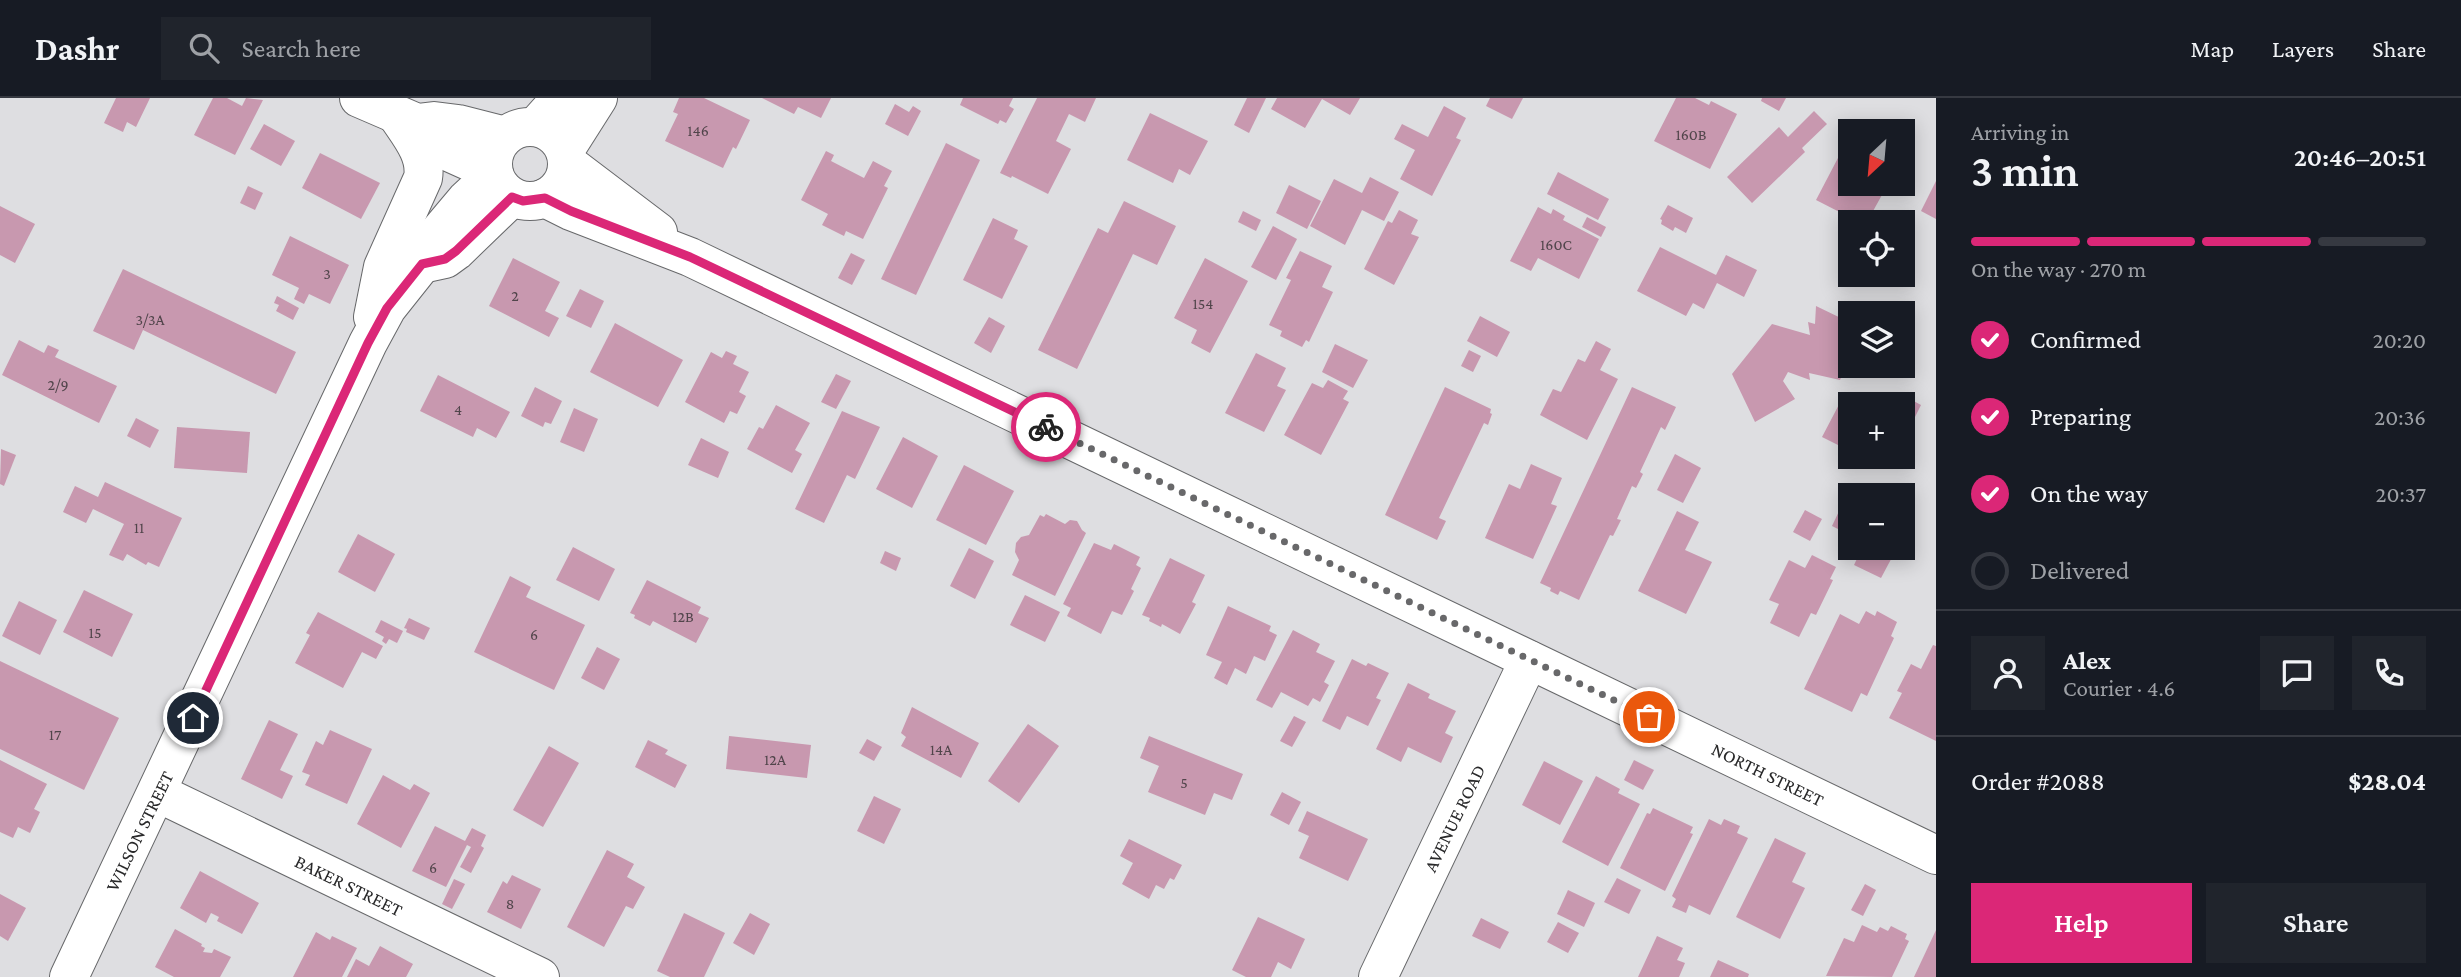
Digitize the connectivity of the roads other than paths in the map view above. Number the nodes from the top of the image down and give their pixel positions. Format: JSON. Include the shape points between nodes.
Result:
{"nodes":[{"id":1,"x":359,"y":98,"type":"edge"},
{"id":2,"x":561,"y":98,"type":"edge"},
{"id":3,"x":598,"y":98,"type":"edge"},
{"id":4,"x":407,"y":120,"type":"junction"},
{"id":5,"x":520,"y":132,"type":"junction"},
{"id":6,"x":566,"y":157,"type":"junction"},
{"id":7,"x":511,"y":185,"type":"junction"},
{"id":8,"x":690,"y":257,"type":"junction"},
{"id":9,"x":368,"y":343,"type":"junction"},
{"id":10,"x":1530,"y":660,"type":"junction"},
{"id":11,"x":158,"y":793,"type":"junction"},
{"id":12,"x":1936,"y":855,"type":"edge"},
{"id":13,"x":69,"y":977,"type":"edge"},
{"id":14,"x":540,"y":977,"type":"edge"},
{"id":15,"x":1378,"y":977,"type":"edge"}],
"edges":[{"from":1,"to":4,"type":"street","name":"NORTH STREET"},
{"from":2,"to":5,"type":"street"},
{"from":3,"to":6,"type":"street"},
{"from":4,"to":5,"type":"street","name":"NORTH STREET"},
{"from":4,"to":7,"type":"street","name":"NORTH STREET","via":[[433,145]]},
{"from":4,"to":9,"type":"street","name":"WILSON STREET","via":[[425,171],[383,267]]},
{"from":5,"to":6,"type":"street","via":[[547,131],[558,139]]},
{"from":5,"to":7,"type":"street","via":[[495,152]]},
{"from":6,"to":7,"type":"street","via":[[562,184]]},
{"from":6,"to":8,"type":"street","name":"NORTH STREET"},
{"from":7,"to":8,"type":"street","name":"NORTH STREET"},
{"from":7,"to":9,"type":"street","name":"WILSON STREET","via":[[456,251],[445,259],[422,264],[387,308]]},
{"from":8,"to":10,"type":"street","name":"NORTH STREET"},
{"from":9,"to":11,"type":"street","name":"WILSON STREET"},
{"from":10,"to":12,"type":"street","name":"NORTH STREET"},
{"from":10,"to":15,"type":"street","name":"AVENUE ROAD"},
{"from":11,"to":13,"type":"street","name":"WILSON STREET"},
{"from":11,"to":14,"type":"street","name":"BAKER STREET"}]}
